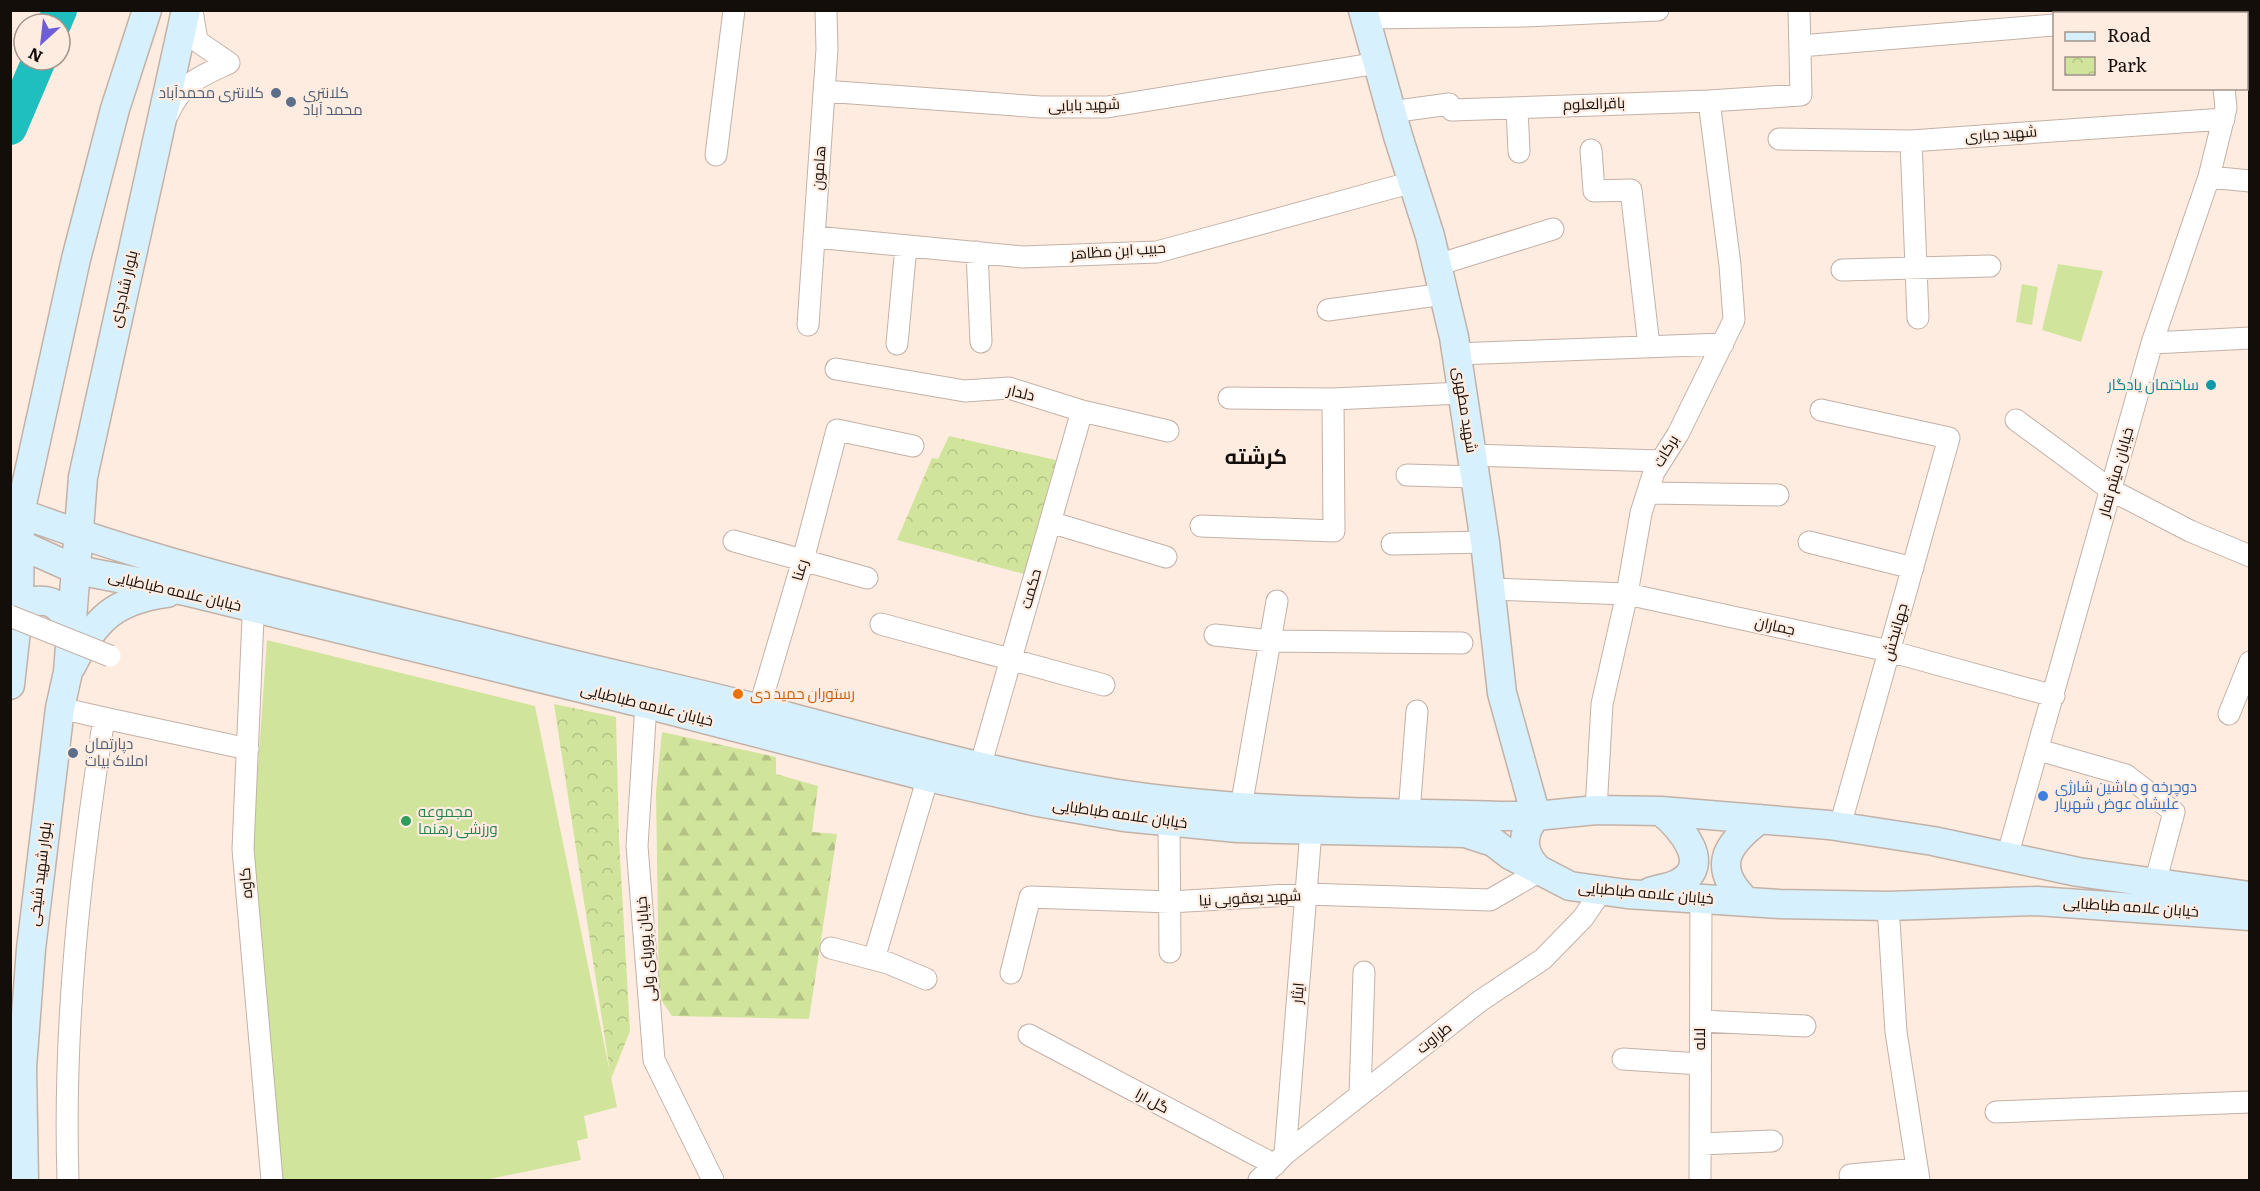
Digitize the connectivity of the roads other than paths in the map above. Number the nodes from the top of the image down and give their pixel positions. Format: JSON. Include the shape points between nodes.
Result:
{"nodes":[{"id":1,"x":147,"y":10,"type":"edge"},
{"id":2,"x":186,"y":10,"type":"edge"},
{"id":3,"x":192,"y":10,"type":"edge"},
{"id":4,"x":734,"y":10,"type":"edge"},
{"id":5,"x":826,"y":10,"type":"edge"},
{"id":6,"x":1658,"y":10,"type":"edge"},
{"id":7,"x":1799,"y":10,"type":"edge"},
{"id":8,"x":1364,"y":14,"type":"edge"},
{"id":9,"x":2053,"y":25,"type":"edge"},
{"id":10,"x":1800,"y":46,"type":"junction"},
{"id":11,"x":1378,"y":63,"type":"junction"},
{"id":12,"x":2224,"y":90,"type":"edge"},
{"id":13,"x":824,"y":91,"type":"junction"},
{"id":14,"x":1709,"y":101,"type":"junction"},
{"id":15,"x":1517,"y":108,"type":"junction"},
{"id":16,"x":1391,"y":112,"type":"junction"},
{"id":17,"x":2224,"y":119,"type":"junction"},
{"id":18,"x":159,"y":133,"type":"junction"},
{"id":19,"x":1779,"y":139,"type":"dead end"},
{"id":20,"x":1911,"y":141,"type":"junction"},
{"id":21,"x":1591,"y":150,"type":"dead end"},
{"id":22,"x":1519,"y":152,"type":"dead end"},
{"id":23,"x":716,"y":155,"type":"dead end"},
{"id":24,"x":2209,"y":177,"type":"junction"},
{"id":25,"x":2250,"y":181,"type":"edge"},
{"id":26,"x":1413,"y":182,"type":"junction"},
{"id":27,"x":1553,"y":229,"type":"dead end"},
{"id":28,"x":814,"y":237,"type":"junction"},
{"id":29,"x":906,"y":246,"type":"junction"},
{"id":30,"x":977,"y":252,"type":"junction"},
{"id":31,"x":1437,"y":265,"type":"junction"},
{"id":32,"x":1990,"y":266,"type":"dead end"},
{"id":33,"x":1916,"y":269,"type":"junction"},
{"id":34,"x":1842,"y":270,"type":"dead end"},
{"id":35,"x":1444,"y":294,"type":"junction"},
{"id":36,"x":1328,"y":310,"type":"dead end"},
{"id":37,"x":1918,"y":318,"type":"dead end"},
{"id":38,"x":808,"y":324,"type":"dead end"},
{"id":39,"x":2250,"y":338,"type":"edge"},
{"id":40,"x":981,"y":342,"type":"dead end"},
{"id":41,"x":2152,"y":343,"type":"junction"},
{"id":42,"x":897,"y":344,"type":"dead end"},
{"id":43,"x":1723,"y":344,"type":"junction"},
{"id":44,"x":1649,"y":346,"type":"junction"},
{"id":45,"x":1456,"y":354,"type":"junction"},
{"id":46,"x":836,"y":369,"type":"dead end"},
{"id":47,"x":1462,"y":393,"type":"junction"},
{"id":48,"x":1229,"y":398,"type":"dead end"},
{"id":49,"x":1333,"y":399,"type":"junction"},
{"id":50,"x":1821,"y":410,"type":"dead end"},
{"id":51,"x":1082,"y":411,"type":"junction"},
{"id":52,"x":2016,"y":420,"type":"dead end"},
{"id":53,"x":1168,"y":431,"type":"dead end"},
{"id":54,"x":913,"y":446,"type":"dead end"},
{"id":55,"x":1660,"y":461,"type":"junction"},
{"id":56,"x":1473,"y":466,"type":"junction"},
{"id":57,"x":1407,"y":475,"type":"dead end"},
{"id":58,"x":2111,"y":490,"type":"junction"},
{"id":59,"x":1647,"y":493,"type":"junction"},
{"id":60,"x":1778,"y":495,"type":"dead end"},
{"id":61,"x":15,"y":510,"type":"edge"},
{"id":62,"x":1050,"y":522,"type":"junction"},
{"id":63,"x":1201,"y":526,"type":"dead end"},
{"id":64,"x":79,"y":535,"type":"junction"},
{"id":65,"x":734,"y":541,"type":"dead end"},
{"id":66,"x":15,"y":542,"type":"edge"},
{"id":67,"x":1485,"y":542,"type":"junction"},
{"id":68,"x":1809,"y":542,"type":"dead end"},
{"id":69,"x":1392,"y":544,"type":"dead end"},
{"id":70,"x":2250,"y":556,"type":"edge"},
{"id":71,"x":1166,"y":558,"type":"dead end"},
{"id":72,"x":803,"y":560,"type":"junction"},
{"id":73,"x":1912,"y":568,"type":"junction"},
{"id":74,"x":77,"y":570,"type":"junction"},
{"id":75,"x":867,"y":578,"type":"dead end"},
{"id":76,"x":1491,"y":589,"type":"junction"},
{"id":77,"x":185,"y":591,"type":"junction"},
{"id":78,"x":1627,"y":594,"type":"junction"},
{"id":79,"x":254,"y":596,"type":"junction"},
{"id":80,"x":1276,"y":601,"type":"dead end"},
{"id":81,"x":13,"y":602,"type":"edge"},
{"id":82,"x":71,"y":624,"type":"junction"},
{"id":83,"x":880,"y":624,"type":"dead end"},
{"id":84,"x":1215,"y":635,"type":"dead end"},
{"id":85,"x":1271,"y":641,"type":"junction"},
{"id":86,"x":1462,"y":643,"type":"dead end"},
{"id":87,"x":1889,"y":651,"type":"junction"},
{"id":88,"x":110,"y":656,"type":"dead end"},
{"id":89,"x":1010,"y":660,"type":"junction"},
{"id":90,"x":2250,"y":662,"type":"edge"},
{"id":91,"x":68,"y":672,"type":"junction"},
{"id":92,"x":10,"y":685,"type":"edge"},
{"id":93,"x":1104,"y":685,"type":"dead end"},
{"id":94,"x":2054,"y":696,"type":"junction"},
{"id":95,"x":646,"y":704,"type":"junction"},
{"id":96,"x":60,"y":708,"type":"junction"},
{"id":97,"x":1417,"y":711,"type":"dead end"},
{"id":98,"x":2229,"y":714,"type":"dead end"},
{"id":99,"x":105,"y":717,"type":"junction"},
{"id":100,"x":756,"y":720,"type":"junction"},
{"id":101,"x":248,"y":749,"type":"junction"},
{"id":102,"x":2039,"y":750,"type":"junction"},
{"id":103,"x":930,"y":766,"type":"junction"},
{"id":104,"x":977,"y":778,"type":"junction"},
{"id":105,"x":1596,"y":810,"type":"junction"},
{"id":106,"x":1171,"y":811,"type":"junction"},
{"id":107,"x":1661,"y":811,"type":"junction"},
{"id":108,"x":1409,"y":813,"type":"junction"},
{"id":109,"x":1536,"y":816,"type":"junction"},
{"id":110,"x":1240,"y":818,"type":"junction"},
{"id":111,"x":1760,"y":819,"type":"junction"},
{"id":112,"x":1312,"y":820,"type":"junction"},
{"id":113,"x":1840,"y":826,"type":"junction"},
{"id":114,"x":2007,"y":857,"type":"junction"},
{"id":115,"x":1540,"y":871,"type":"junction"},
{"id":116,"x":2155,"y":883,"type":"junction"},
{"id":117,"x":1602,"y":890,"type":"junction"},
{"id":118,"x":1306,"y":894,"type":"junction"},
{"id":119,"x":1639,"y":895,"type":"junction"},
{"id":120,"x":2250,"y":896,"type":"edge"},
{"id":121,"x":1701,"y":898,"type":"junction"},
{"id":122,"x":1170,"y":902,"type":"junction"},
{"id":123,"x":1747,"y":902,"type":"junction"},
{"id":124,"x":1888,"y":906,"type":"junction"},
{"id":125,"x":2250,"y":916,"type":"edge"},
{"id":126,"x":831,"y":948,"type":"dead end"},
{"id":127,"x":1170,"y":952,"type":"dead end"},
{"id":128,"x":874,"y":958,"type":"junction"},
{"id":129,"x":1364,"y":972,"type":"dead end"},
{"id":130,"x":1011,"y":973,"type":"dead end"},
{"id":131,"x":926,"y":979,"type":"dead end"},
{"id":132,"x":1701,"y":1021,"type":"junction"},
{"id":133,"x":1805,"y":1026,"type":"dead end"},
{"id":134,"x":1029,"y":1035,"type":"dead end"},
{"id":135,"x":1623,"y":1059,"type":"dead end"},
{"id":136,"x":1700,"y":1064,"type":"junction"},
{"id":137,"x":1360,"y":1095,"type":"junction"},
{"id":138,"x":2250,"y":1102,"type":"edge"},
{"id":139,"x":1996,"y":1112,"type":"dead end"},
{"id":140,"x":1772,"y":1141,"type":"dead end"},
{"id":141,"x":1700,"y":1144,"type":"junction"},
{"id":142,"x":1280,"y":1160,"type":"junction"},
{"id":143,"x":1850,"y":1175,"type":"dead end"},
{"id":144,"x":1918,"y":1175,"type":"edge"},
{"id":145,"x":24,"y":1180,"type":"edge"},
{"id":146,"x":68,"y":1180,"type":"edge"},
{"id":147,"x":272,"y":1180,"type":"edge"},
{"id":148,"x":713,"y":1180,"type":"edge"},
{"id":149,"x":1259,"y":1180,"type":"edge"},
{"id":150,"x":1700,"y":1180,"type":"edge"}],
"edges":[{"from":1,"to":61,"type":"street","via":[[115,109]]},
{"from":2,"to":18,"type":"street","name":"بلوار شادچای"},
{"from":3,"to":18,"type":"street","via":[[197,41],[229,63],[198,76],[186,86],[174,100]]},
{"from":4,"to":23,"type":"street"},
{"from":5,"to":13,"type":"street","name":"هامون"},
{"from":6,"to":8,"type":"street"},
{"from":7,"to":10,"type":"street"},
{"from":8,"to":11,"type":"street","name":"شهید مطهری"},
{"from":9,"to":10,"type":"street"},
{"from":10,"to":14,"type":"street","name":"باقرالعلوم","via":[[1802,95]]},
{"from":11,"to":13,"type":"street","name":"شهید بابایی","via":[[1107,107],[1041,107]]},
{"from":11,"to":16,"type":"street","name":"شهید مطهری"},
{"from":12,"to":17,"type":"street","name":"خیابان میثم تمار"},
{"from":13,"to":28,"type":"street","name":"هامون"},
{"from":14,"to":15,"type":"street","name":"باقرالعلوم"},
{"from":14,"to":43,"type":"street","name":"برکات","via":[[1734,320]]},
{"from":15,"to":16,"type":"street","name":"باقرالعلوم","via":[[1452,110],[1449,104]]},
{"from":15,"to":22,"type":"street"},
{"from":16,"to":26,"type":"street","name":"شهید مطهری"},
{"from":17,"to":20,"type":"street","name":"شهید جباری"},
{"from":17,"to":24,"type":"street","name":"خیابان میثم تمار"},
{"from":18,"to":64,"type":"street","name":"بلوار شادچای","via":[[82,477]]},
{"from":19,"to":20,"type":"street","name":"شهید جباری"},
{"from":20,"to":33,"type":"street"},
{"from":21,"to":44,"type":"street","via":[[1594,191],[1631,190]]},
{"from":24,"to":25,"type":"street"},
{"from":24,"to":41,"type":"street","name":"خیابان میثم تمار"},
{"from":26,"to":30,"type":"street","name":"حبیب ابن مظاهر","via":[[1157,252],[1023,257]]},
{"from":26,"to":31,"type":"street","name":"شهید مطهری"},
{"from":27,"to":31,"type":"street"},
{"from":28,"to":29,"type":"street","name":"حبیب ابن مظاهر"},
{"from":28,"to":38,"type":"street","name":"هامون"},
{"from":29,"to":30,"type":"street","name":"حبیب ابن مظاهر"},
{"from":29,"to":42,"type":"street"},
{"from":30,"to":40,"type":"street"},
{"from":31,"to":35,"type":"street","name":"شهید مطهری"},
{"from":32,"to":33,"type":"street"},
{"from":33,"to":34,"type":"street"},
{"from":33,"to":37,"type":"street"},
{"from":35,"to":36,"type":"street"},
{"from":35,"to":45,"type":"street","name":"شهید مطهری"},
{"from":39,"to":41,"type":"street"},
{"from":41,"to":58,"type":"street","name":"خیابان میثم تمار"},
{"from":43,"to":44,"type":"street"},
{"from":43,"to":55,"type":"street","name":"برکات","via":[[1678,434]]},
{"from":44,"to":45,"type":"street"},
{"from":45,"to":47,"type":"street","name":"شهید مطهری"},
{"from":46,"to":51,"type":"street","name":"دلدار","via":[[965,392],[1009,388]]},
{"from":47,"to":49,"type":"street"},
{"from":47,"to":56,"type":"street","name":"شهید مطهری"},
{"from":48,"to":49,"type":"street"},
{"from":49,"to":63,"type":"street","via":[[1334,531]]},
{"from":50,"to":73,"type":"street","name":"جهانبخش","via":[[1949,438]]},
{"from":51,"to":53,"type":"street","name":"دلدار"},
{"from":51,"to":62,"type":"street","name":"حکمت"},
{"from":52,"to":58,"type":"street"},
{"from":54,"to":72,"type":"street","name":"رعنا","via":[[837,429]]},
{"from":55,"to":56,"type":"street"},
{"from":55,"to":59,"type":"street","name":"برکات"},
{"from":56,"to":57,"type":"street"},
{"from":56,"to":67,"type":"street","name":"شهید مطهری"},
{"from":58,"to":70,"type":"street","via":[[2190,531]]},
{"from":58,"to":94,"type":"street","name":"خیابان میثم تمار"},
{"from":59,"to":60,"type":"street"},
{"from":59,"to":78,"type":"street","name":"برکات"},
{"from":61,"to":64,"type":"street","name":"خیابان علامه طباطبایی"},
{"from":61,"to":66,"type":"street"},
{"from":62,"to":71,"type":"street"},
{"from":62,"to":89,"type":"street","name":"حکمت"},
{"from":64,"to":74,"type":"street","name":"بلوار شادچای"},
{"from":64,"to":79,"type":"street","name":"خیابان علامه طباطبایی"},
{"from":65,"to":72,"type":"street"},
{"from":66,"to":74,"type":"street","name":"خیابان علامه طباطبایی"},
{"from":66,"to":81,"type":"street"},
{"from":67,"to":69,"type":"street"},
{"from":67,"to":76,"type":"street","name":"شهید مطهری"},
{"from":68,"to":73,"type":"street"},
{"from":72,"to":75,"type":"street"},
{"from":72,"to":100,"type":"street","name":"رعنا"},
{"from":73,"to":87,"type":"street","name":"جهانبخش"},
{"from":74,"to":77,"type":"street","name":"خیابان علامه طباطبایی"},
{"from":74,"to":82,"type":"street","name":"بلوار شهید شیخی"},
{"from":76,"to":78,"type":"street","name":"جماران"},
{"from":76,"to":109,"type":"street","name":"شهید مطهری","via":[[1502,693]]},
{"from":77,"to":79,"type":"street","name":"خیابان علامه طباطبایی"},
{"from":77,"to":91,"type":"street","via":[[141,596],[119,606],[99,620]]},
{"from":78,"to":87,"type":"street","name":"جماران"},
{"from":78,"to":105,"type":"street","name":"برکات","via":[[1602,704]]},
{"from":79,"to":95,"type":"street","name":"خیابان علامه طباطبایی"},
{"from":79,"to":100,"type":"street","name":"خیابان علامه طباطبایی","via":[[616,676]]},
{"from":79,"to":101,"type":"street","name":"کاوه"},
{"from":80,"to":85,"type":"street"},
{"from":81,"to":82,"type":"street","via":[[46,599],[60,606]]},
{"from":81,"to":88,"type":"street","bridge":true},
{"from":81,"to":92,"type":"street"},
{"from":82,"to":91,"type":"street","name":"بلوار شهید شیخی"},
{"from":83,"to":89,"type":"street"},
{"from":84,"to":85,"type":"street"},
{"from":85,"to":86,"type":"street"},
{"from":85,"to":110,"type":"street"},
{"from":87,"to":94,"type":"street","name":"جماران"},
{"from":87,"to":113,"type":"street","name":"جهانبخش"},
{"from":89,"to":93,"type":"street"},
{"from":89,"to":104,"type":"street","name":"حکمت"},
{"from":90,"to":98,"type":"street"},
{"from":91,"to":96,"type":"street","name":"بلوار شهید شیخی"},
{"from":94,"to":102,"type":"street","name":"خیابان میثم تمار"},
{"from":95,"to":100,"type":"street","name":"خیابان علامه طباطبایی"},
{"from":95,"to":148,"type":"street","name":"خیابان پوریای ولی","via":[[637,846],[654,1060]]},
{"from":96,"to":99,"type":"street"},
{"from":96,"to":145,"type":"street","name":"بلوار شهید شیخی","via":[[31,949],[22,1068]]},
{"from":97,"to":108,"type":"street"},
{"from":99,"to":101,"type":"street"},
{"from":99,"to":146,"type":"street","via":[[74,951]]},
{"from":100,"to":103,"type":"street","name":"خیابان علامه طباطبایی"},
{"from":101,"to":147,"type":"street","name":"کاوه","via":[[243,849]]},
{"from":102,"to":114,"type":"street","name":"خیابان میثم تمار"},
{"from":102,"to":116,"type":"street","via":[[2126,775],[2174,812]]},
{"from":103,"to":104,"type":"street","name":"خیابان علامه طباطبایی"},
{"from":103,"to":128,"type":"street"},
{"from":104,"to":106,"type":"street","name":"خیابان علامه طباطبایی","via":[[1038,802]]},
{"from":105,"to":107,"type":"street","name":"خیابان علامه طباطبایی"},
{"from":105,"to":109,"type":"street","name":"خیابان علامه طباطبایی"},
{"from":106,"to":110,"type":"street","name":"خیابان علامه طباطبایی"},
{"from":106,"to":122,"type":"street"},
{"from":107,"to":111,"type":"street","name":"خیابان علامه طباطبایی"},
{"from":107,"to":119,"type":"street","via":[[1677,824],[1691,844],[1693,863],[1690,873],[1678,884]]},
{"from":108,"to":109,"type":"street","name":"خیابان علامه طباطبایی"},
{"from":108,"to":112,"type":"street","name":"خیابان علامه طباطبایی"},
{"from":109,"to":115,"type":"street","via":[[1524,838],[1527,857]]},
{"from":110,"to":112,"type":"street","name":"خیابان علامه طباطبایی"},
{"from":111,"to":113,"type":"street","name":"خیابان علامه طباطبایی"},
{"from":111,"to":123,"type":"street","via":[[1740,834],[1726,856],[1728,879]]},
{"from":112,"to":115,"type":"street","name":"خیابان علامه طباطبایی","via":[[1465,833],[1493,842]]},
{"from":112,"to":118,"type":"street","name":"ایثار"},
{"from":113,"to":114,"type":"street","name":"خیابان علامه طباطبایی"},
{"from":114,"to":116,"type":"street","name":"خیابان علامه طباطبایی"},
{"from":115,"to":117,"type":"street","name":"خیابان علامه طباطبایی","via":[[1570,886]]},
{"from":115,"to":118,"type":"street","name":"شهید یعقوبی نیا","via":[[1490,900]]},
{"from":116,"to":120,"type":"street","name":"خیابان علامه طباطبایی"},
{"from":117,"to":119,"type":"street","name":"خیابان علامه طباطبایی"},
{"from":117,"to":137,"type":"street","name":"طراوت","via":[[1583,918],[1543,959],[1480,1001]]},
{"from":118,"to":122,"type":"street","name":"شهید یعقوبی نیا"},
{"from":118,"to":142,"type":"street","name":"ایثار"},
{"from":119,"to":121,"type":"street","name":"خیابان علامه طباطبایی"},
{"from":121,"to":123,"type":"street","name":"خیابان علامه طباطبایی"},
{"from":121,"to":132,"type":"street","name":"لاله"},
{"from":122,"to":127,"type":"street"},
{"from":122,"to":130,"type":"street","name":"شهید یعقوبی نیا","via":[[1030,897]]},
{"from":123,"to":124,"type":"street","name":"خیابان علامه طباطبایی"},
{"from":124,"to":125,"type":"street","name":"خیابان علامه طباطبایی","via":[[2037,902]]},
{"from":124,"to":144,"type":"street","via":[[1896,1032]]},
{"from":126,"to":128,"type":"street"},
{"from":128,"to":131,"type":"street"},
{"from":129,"to":137,"type":"street"},
{"from":132,"to":133,"type":"street"},
{"from":132,"to":136,"type":"street","name":"لاله"},
{"from":134,"to":142,"type":"street","name":"گل ارا"},
{"from":135,"to":136,"type":"street"},
{"from":136,"to":141,"type":"street","name":"لاله"},
{"from":137,"to":142,"type":"street","name":"طراوت"},
{"from":138,"to":139,"type":"street"},
{"from":140,"to":141,"type":"street"},
{"from":141,"to":150,"type":"street","name":"لاله"},
{"from":142,"to":149,"type":"street","name":"طراوت"},
{"from":143,"to":144,"type":"street"}]}
